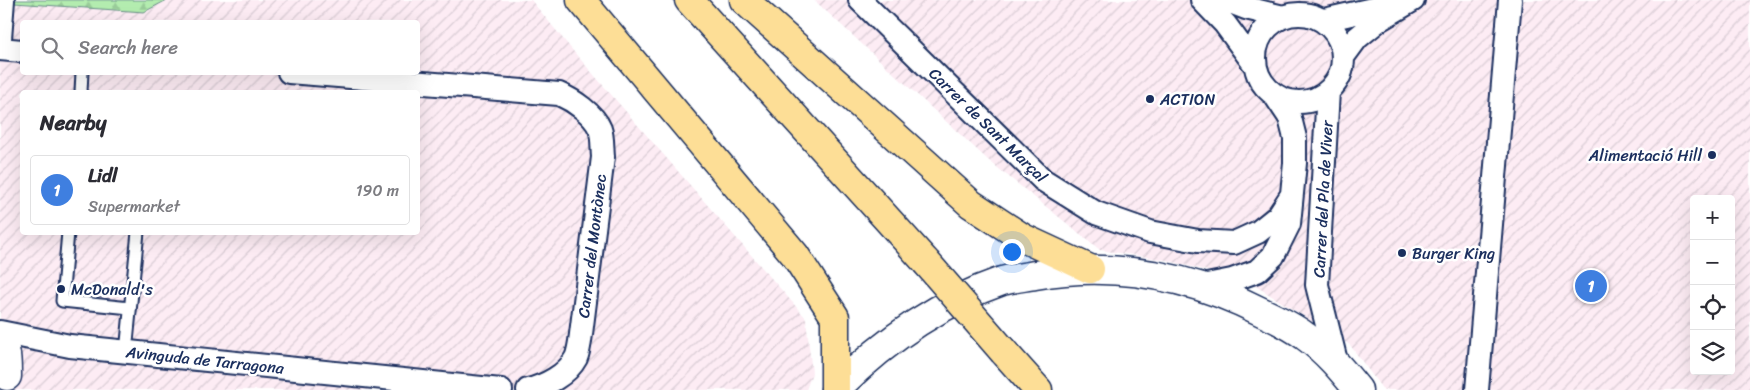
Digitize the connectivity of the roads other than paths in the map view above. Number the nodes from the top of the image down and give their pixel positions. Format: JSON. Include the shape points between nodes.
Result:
{"nodes":[{"id":1,"x":3,"y":0,"type":"edge"},
{"id":2,"x":580,"y":0,"type":"edge"},
{"id":3,"x":689,"y":0,"type":"edge"},
{"id":4,"x":744,"y":0,"type":"edge"},
{"id":5,"x":860,"y":0,"type":"edge"},
{"id":6,"x":1202,"y":0,"type":"edge"},
{"id":7,"x":1225,"y":0,"type":"edge"},
{"id":8,"x":1412,"y":0,"type":"edge"},
{"id":9,"x":1510,"y":0,"type":"edge"},
{"id":10,"x":1283,"y":17,"type":"junction"},
{"id":11,"x":1324,"y":20,"type":"junction"},
{"id":12,"x":0,"y":39,"type":"edge"},
{"id":13,"x":0,"y":50,"type":"edge"},
{"id":14,"x":20,"y":51,"type":"edge"},
{"id":15,"x":1343,"y":57,"type":"junction"},
{"id":16,"x":1255,"y":65,"type":"junction"},
{"id":17,"x":82,"y":75,"type":"edge"},
{"id":18,"x":326,"y":75,"type":"edge"},
{"id":19,"x":81,"y":90,"type":"edge"},
{"id":20,"x":1328,"y":91,"type":"junction"},
{"id":21,"x":1274,"y":94,"type":"junction"},
{"id":22,"x":1291,"y":196,"type":"junction"},
{"id":23,"x":68,"y":235,"type":"edge"},
{"id":24,"x":138,"y":235,"type":"edge"},
{"id":25,"x":1090,"y":269,"type":"junction"},
{"id":26,"x":1202,"y":286,"type":"junction"},
{"id":27,"x":130,"y":308,"type":"junction"},
{"id":28,"x":0,"y":334,"type":"edge"},
{"id":29,"x":126,"y":352,"type":"junction"},
{"id":30,"x":1337,"y":365,"type":"junction"},
{"id":31,"x":8,"y":379,"type":"edge"},
{"id":32,"x":501,"y":390,"type":"edge"},
{"id":33,"x":528,"y":390,"type":"edge"},
{"id":34,"x":835,"y":390,"type":"edge"},
{"id":35,"x":1038,"y":390,"type":"edge"},
{"id":36,"x":1358,"y":390,"type":"edge"},
{"id":37,"x":1477,"y":390,"type":"edge"}],
"edges":[{"from":1,"to":12,"type":"street"},
{"from":2,"to":34,"type":"highway","via":[[795,256],[835,317]]},
{"from":3,"to":35,"type":"highway","bridge":true},
{"from":4,"to":25,"type":"highway","via":[[971,204],[1023,238]]},
{"from":5,"to":22,"type":"street","name":"Carrer de Sant Marçal","via":[[1043,180],[1096,213],[1150,232],[1198,241],[1234,243],[1258,232],[1278,216]]},
{"from":6,"to":16,"type":"street","via":[[1225,24]]},
{"from":7,"to":10,"type":"street"},
{"from":8,"to":11,"type":"street"},
{"from":8,"to":15,"type":"street","via":[[1357,38]]},
{"from":9,"to":37,"type":"street"},
{"from":10,"to":11,"type":"street","via":[[1292,13]]},
{"from":10,"to":16,"type":"street","via":[[1263,31],[1255,47]]},
{"from":11,"to":15,"type":"street","via":[[1337,34]]},
{"from":13,"to":14,"type":"street"},
{"from":15,"to":20,"type":"street","via":[[1343,68],[1337,82]]},
{"from":16,"to":21,"type":"street","via":[[1262,82]]},
{"from":17,"to":19,"type":"lane"},
{"from":18,"to":33,"type":"street","name":"Carrer del Montònec","via":[[559,94],[585,110],[600,129],[603,157],[581,334],[575,358],[562,374]]},
{"from":20,"to":21,"type":"street","via":[[1308,102],[1290,101]]},
{"from":20,"to":30,"type":"street","name":"Carrer del Pla de Viver","via":[[1318,285]]},
{"from":21,"to":22,"type":"street","name":"Carrer del Pla de Viver","via":[[1290,118],[1295,138]]},
{"from":22,"to":26,"type":"street","name":"Carrer del Pla de Viver","via":[[1289,224],[1273,256],[1257,271]]},
{"from":23,"to":27,"type":"lane","via":[[62,301]]},
{"from":24,"to":27,"type":"lane"},
{"from":25,"to":26,"type":"street","via":[[1164,276]]},
{"from":25,"to":34,"type":"street","via":[[1002,281],[958,301],[927,316],[886,344]]},
{"from":26,"to":30,"type":"street","via":[[1288,326],[1305,336]]},
{"from":27,"to":29,"type":"lane"},
{"from":28,"to":29,"type":"street","name":"Avinguda de Tarragona"},
{"from":28,"to":31,"type":"street"},
{"from":29,"to":32,"type":"street","name":"Avinguda de Tarragona"},
{"from":30,"to":36,"type":"street"}]}
